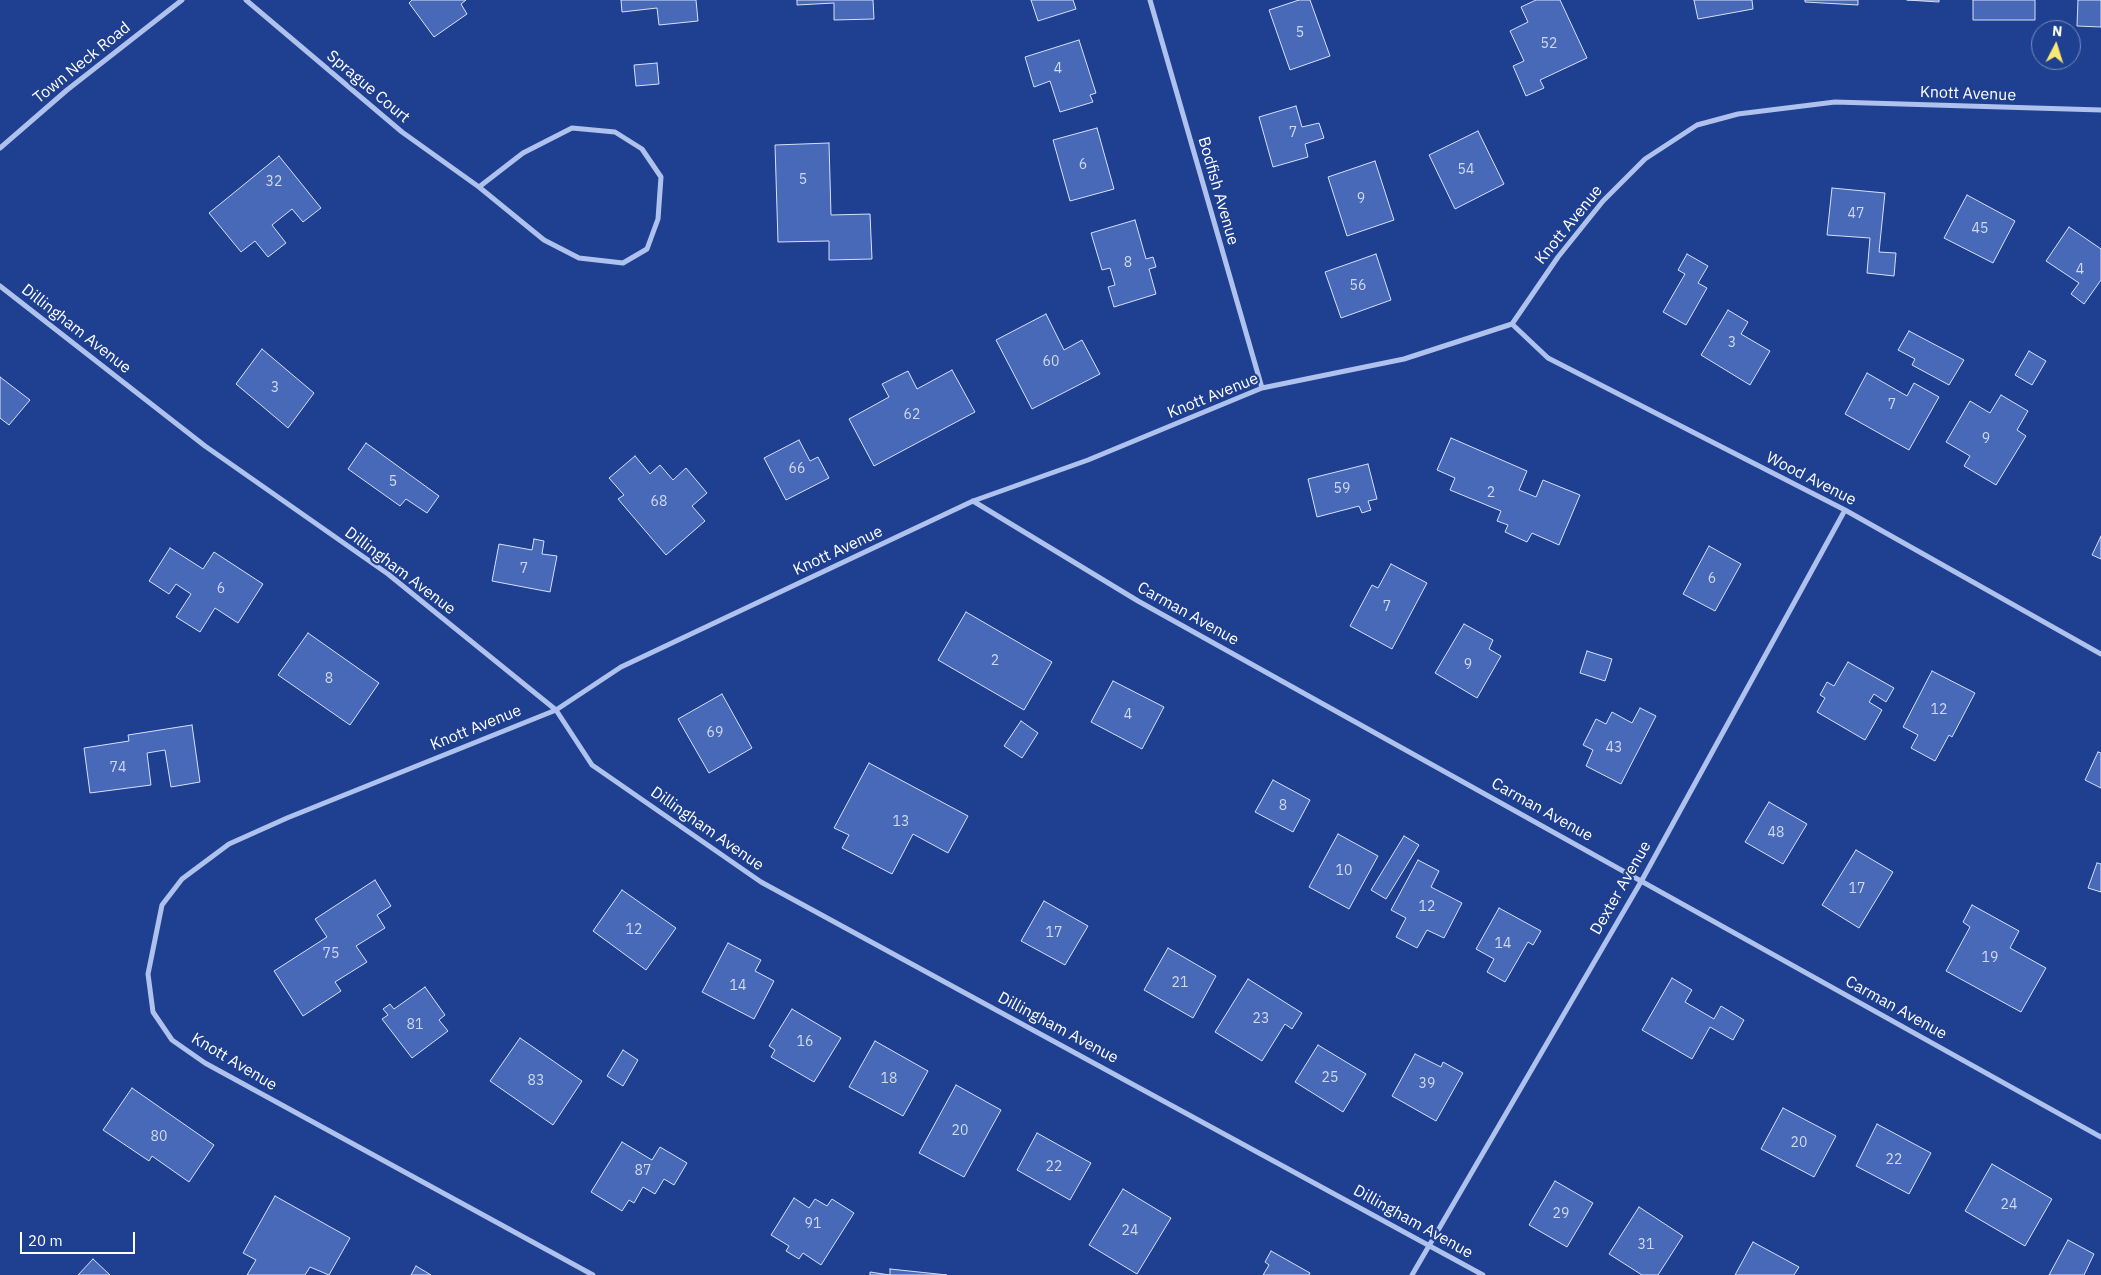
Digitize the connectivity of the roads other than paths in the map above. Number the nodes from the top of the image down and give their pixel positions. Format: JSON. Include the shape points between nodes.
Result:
{"nodes":[{"id":1,"x":182,"y":0,"type":"edge"},
{"id":2,"x":246,"y":0,"type":"edge"},
{"id":3,"x":1150,"y":0,"type":"edge"},
{"id":4,"x":2101,"y":110,"type":"edge"},
{"id":5,"x":0,"y":148,"type":"edge"},
{"id":6,"x":479,"y":187,"type":"junction"},
{"id":7,"x":0,"y":286,"type":"edge"},
{"id":8,"x":1512,"y":324,"type":"junction"},
{"id":9,"x":1262,"y":388,"type":"junction"},
{"id":10,"x":973,"y":501,"type":"junction"},
{"id":11,"x":1845,"y":510,"type":"junction"},
{"id":12,"x":2101,"y":654,"type":"edge"},
{"id":13,"x":556,"y":710,"type":"junction"},
{"id":14,"x":1642,"y":880,"type":"junction"},
{"id":15,"x":2101,"y":1137,"type":"edge"},
{"id":16,"x":1429,"y":1245,"type":"junction"},
{"id":17,"x":593,"y":1275,"type":"edge"},
{"id":18,"x":1412,"y":1275,"type":"edge"},
{"id":19,"x":1483,"y":1275,"type":"edge"}],
"edges":[{"from":1,"to":5,"type":"street","name":"Town Neck Road","via":[[67,90]]},
{"from":2,"to":6,"type":"street","name":"Sprague Court","via":[[402,132]]},
{"from":3,"to":9,"type":"street","name":"Bodfish Avenue"},
{"from":4,"to":8,"type":"street","name":"Knott Avenue","via":[[1835,102],[1738,114],[1697,125],[1645,159],[1603,201],[1558,257]]},
{"from":6,"to":6,"type":"street","name":"Sprague Court","via":[[523,153],[572,128],[615,132],[642,149],[661,177],[658,219],[647,249],[623,263],[579,258],[544,240]]},
{"from":7,"to":13,"type":"street","name":"Dillingham Avenue","via":[[205,446],[388,574]]},
{"from":8,"to":9,"type":"street","name":"Knott Avenue","via":[[1404,359]]},
{"from":8,"to":11,"type":"street","name":"Wood Avenue","via":[[1548,358]]},
{"from":9,"to":10,"type":"street","name":"Knott Avenue","via":[[1088,460]]},
{"from":10,"to":13,"type":"street","name":"Knott Avenue","via":[[621,667]]},
{"from":10,"to":14,"type":"street","name":"Carman Avenue","via":[[1138,601]]},
{"from":11,"to":12,"type":"street","name":"Wood Avenue"},
{"from":11,"to":14,"type":"street","name":"Dexter Avenue"},
{"from":13,"to":16,"type":"street","name":"Dillingham Avenue","via":[[592,765],[761,882]]},
{"from":13,"to":17,"type":"street","name":"Knott Avenue","via":[[229,844],[182,879],[162,905],[148,974],[153,1012],[172,1040],[205,1063]]},
{"from":14,"to":15,"type":"street","name":"Carman Avenue"},
{"from":14,"to":16,"type":"street","name":"Dexter Avenue"},
{"from":16,"to":18,"type":"street","name":"Dexter Avenue"},
{"from":16,"to":19,"type":"street","name":"Dillingham Avenue"}]}
